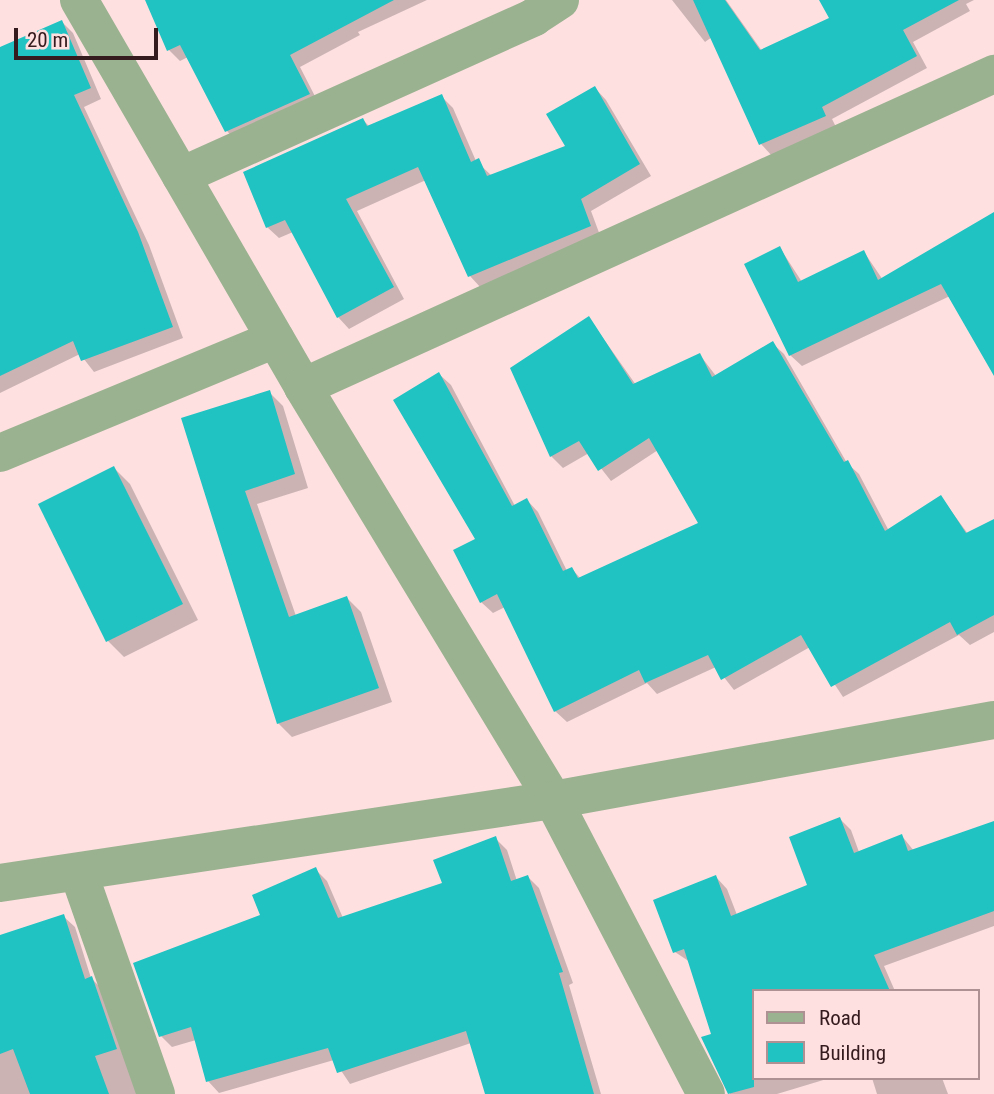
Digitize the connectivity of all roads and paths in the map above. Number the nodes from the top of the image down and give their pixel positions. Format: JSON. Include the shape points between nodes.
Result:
{"nodes":[{"id":1,"x":79,"y":0,"type":"edge"},
{"id":2,"x":560,"y":0,"type":"edge"},
{"id":3,"x":994,"y":74,"type":"edge"},
{"id":4,"x":181,"y":176,"type":"junction"},
{"id":5,"x":275,"y":339,"type":"junction"},
{"id":6,"x":303,"y":387,"type":"junction"},
{"id":7,"x":0,"y":453,"type":"edge"},
{"id":8,"x":994,"y":720,"type":"edge"},
{"id":9,"x":553,"y":800,"type":"junction"},
{"id":10,"x":79,"y":874,"type":"junction"},
{"id":11,"x":0,"y":883,"type":"edge"},
{"id":12,"x":156,"y":1094,"type":"edge"},
{"id":13,"x":706,"y":1094,"type":"edge"}],
"edges":[{"from":1,"to":4,"type":"street"},
{"from":2,"to":4,"type":"street","via":[[534,17]]},
{"from":3,"to":6,"type":"street"},
{"from":4,"to":5,"type":"street"},
{"from":5,"to":6,"type":"street"},
{"from":5,"to":7,"type":"street"},
{"from":6,"to":9,"type":"street"},
{"from":8,"to":9,"type":"street"},
{"from":9,"to":10,"type":"street"},
{"from":9,"to":13,"type":"street"},
{"from":10,"to":11,"type":"street"},
{"from":10,"to":12,"type":"street"}]}
